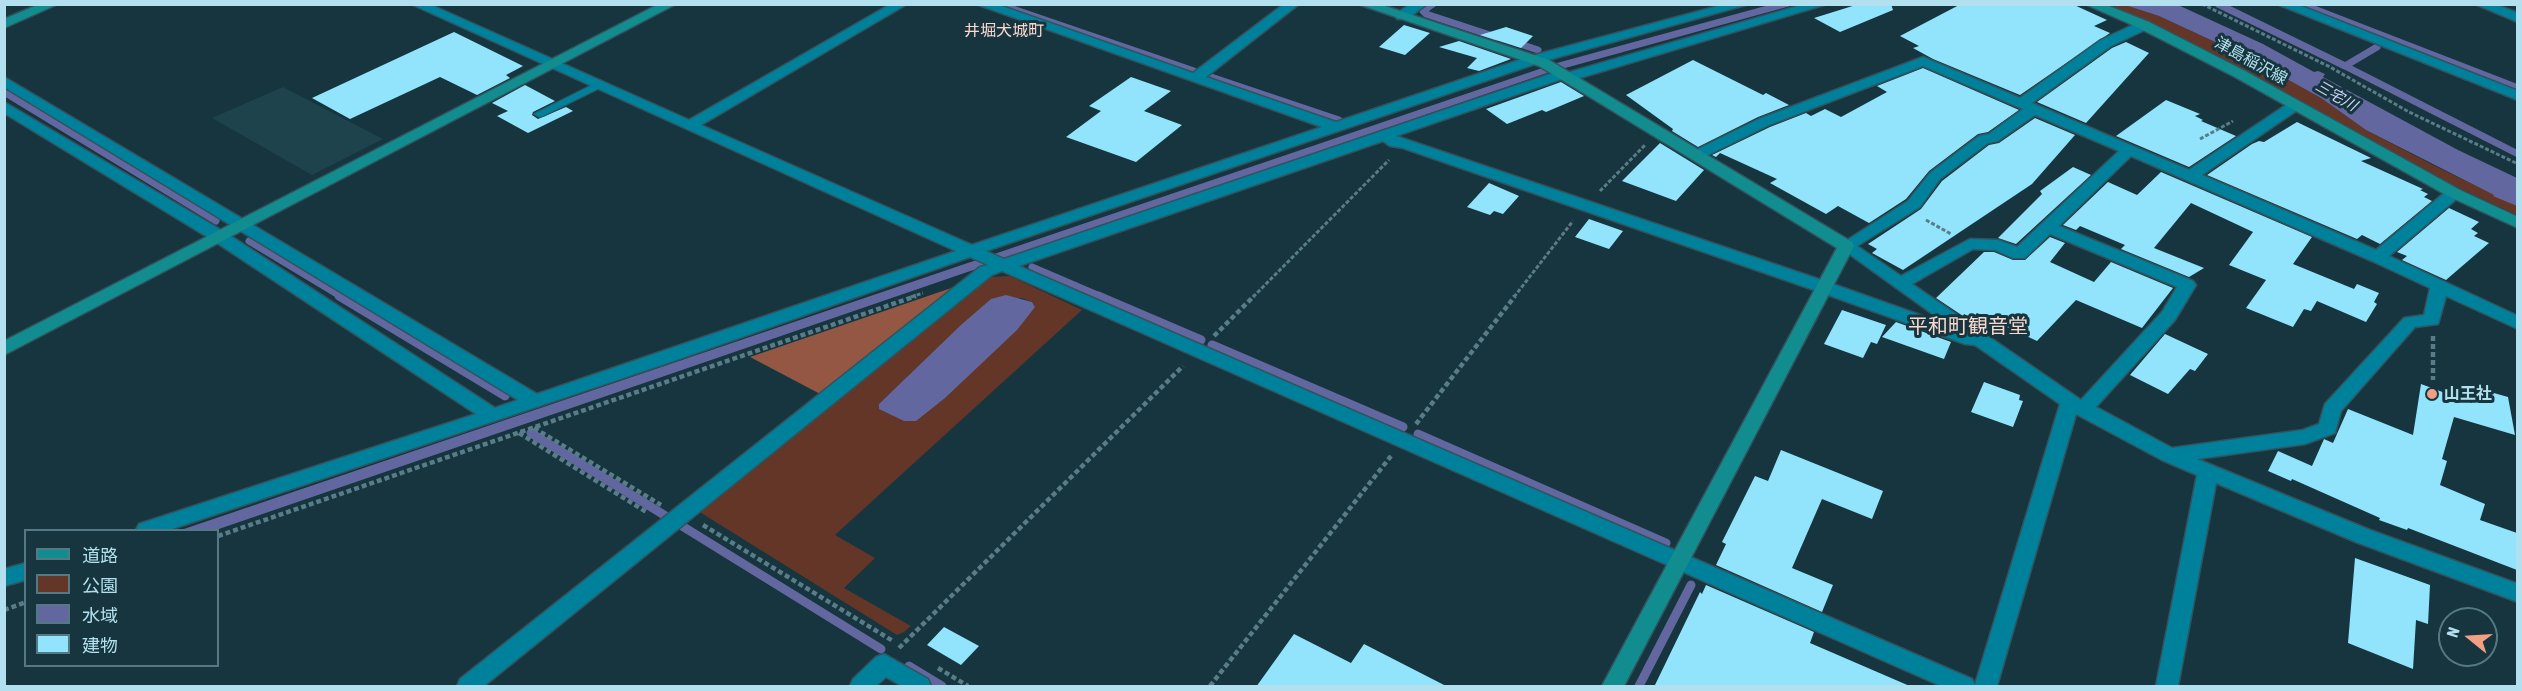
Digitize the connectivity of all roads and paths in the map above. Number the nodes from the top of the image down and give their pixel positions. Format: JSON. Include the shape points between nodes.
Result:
{"nodes":[{"id":1,"x":52,"y":4,"type":"edge"},
{"id":2,"x":417,"y":4,"type":"edge"},
{"id":3,"x":670,"y":4,"type":"edge"},
{"id":4,"x":902,"y":4,"type":"edge"},
{"id":5,"x":1293,"y":4,"type":"edge"},
{"id":6,"x":1365,"y":4,"type":"edge"},
{"id":7,"x":1420,"y":4,"type":"edge"},
{"id":8,"x":1743,"y":4,"type":"edge"},
{"id":9,"x":1821,"y":4,"type":"edge"},
{"id":10,"x":2091,"y":4,"type":"edge"},
{"id":11,"x":2202,"y":4,"type":"edge"},
{"id":12,"x":2283,"y":4,"type":"edge"},
{"id":13,"x":2481,"y":4,"type":"edge"},
{"id":14,"x":989,"y":6,"type":"edge"},
{"id":15,"x":1402,"y":16,"type":"junction"},
{"id":16,"x":2517,"y":18,"type":"edge"},
{"id":17,"x":4,"y":24,"type":"edge"},
{"id":18,"x":2144,"y":25,"type":"junction"},
{"id":19,"x":1540,"y":61,"type":"junction"},
{"id":20,"x":554,"y":64,"type":"junction"},
{"id":21,"x":1564,"y":74,"type":"junction"},
{"id":22,"x":1195,"y":78,"type":"junction"},
{"id":23,"x":4,"y":81,"type":"edge"},
{"id":24,"x":600,"y":84,"type":"junction"},
{"id":25,"x":2517,"y":96,"type":"edge"},
{"id":26,"x":4,"y":106,"type":"edge"},
{"id":27,"x":2026,"y":106,"type":"junction"},
{"id":28,"x":2294,"y":106,"type":"junction"},
{"id":29,"x":539,"y":114,"type":"dead end"},
{"id":30,"x":690,"y":125,"type":"junction"},
{"id":31,"x":1337,"y":127,"type":"junction"},
{"id":32,"x":1658,"y":131,"type":"junction"},
{"id":33,"x":1385,"y":135,"type":"junction"},
{"id":34,"x":1405,"y":144,"type":"junction"},
{"id":35,"x":2130,"y":149,"type":"junction"},
{"id":36,"x":1697,"y":155,"type":"junction"},
{"id":37,"x":2517,"y":164,"type":"edge"},
{"id":38,"x":2191,"y":176,"type":"junction"},
{"id":39,"x":2454,"y":193,"type":"junction"},
{"id":40,"x":1586,"y":206,"type":"junction"},
{"id":41,"x":1905,"y":209,"type":"junction"},
{"id":42,"x":2517,"y":223,"type":"edge"},
{"id":43,"x":246,"y":224,"type":"junction"},
{"id":44,"x":2048,"y":227,"type":"junction"},
{"id":45,"x":220,"y":237,"type":"junction"},
{"id":46,"x":1970,"y":244,"type":"junction"},
{"id":47,"x":1846,"y":246,"type":"junction"},
{"id":48,"x":976,"y":253,"type":"junction"},
{"id":49,"x":2378,"y":257,"type":"junction"},
{"id":50,"x":1002,"y":265,"type":"junction"},
{"id":51,"x":1900,"y":284,"type":"junction"},
{"id":52,"x":2439,"y":286,"type":"junction"},
{"id":53,"x":1824,"y":288,"type":"junction"},
{"id":54,"x":930,"y":290,"type":"dead end"},
{"id":55,"x":2432,"y":320,"type":"junction"},
{"id":56,"x":2517,"y":323,"type":"edge"},
{"id":57,"x":1992,"y":348,"type":"junction"},
{"id":58,"x":4,"y":349,"type":"edge"},
{"id":59,"x":1199,"y":351,"type":"junction"},
{"id":60,"x":2433,"y":380,"type":"dead end"},
{"id":61,"x":535,"y":401,"type":"junction"},
{"id":62,"x":2077,"y":406,"type":"junction"},
{"id":63,"x":492,"y":415,"type":"junction"},
{"id":64,"x":533,"y":427,"type":"junction"},
{"id":65,"x":519,"y":432,"type":"junction"},
{"id":66,"x":1403,"y":440,"type":"junction"},
{"id":67,"x":2169,"y":455,"type":"junction"},
{"id":68,"x":2208,"y":472,"type":"junction"},
{"id":69,"x":678,"y":518,"type":"junction"},
{"id":70,"x":152,"y":529,"type":"edge"},
{"id":71,"x":219,"y":536,"type":"edge"},
{"id":72,"x":1679,"y":560,"type":"junction"},
{"id":73,"x":24,"y":572,"type":"edge"},
{"id":74,"x":4,"y":578,"type":"edge"},
{"id":75,"x":2517,"y":593,"type":"edge"},
{"id":76,"x":24,"y":603,"type":"edge"},
{"id":77,"x":4,"y":610,"type":"edge"},
{"id":78,"x":901,"y":646,"type":"junction"},
{"id":79,"x":911,"y":652,"type":"dead end"},
{"id":80,"x":930,"y":663,"type":"dead end"},
{"id":81,"x":884,"y":664,"type":"junction"},
{"id":82,"x":468,"y":687,"type":"edge"},
{"id":83,"x":861,"y":687,"type":"edge"},
{"id":84,"x":920,"y":687,"type":"edge"},
{"id":85,"x":968,"y":687,"type":"edge"},
{"id":86,"x":1210,"y":687,"type":"edge"},
{"id":87,"x":1613,"y":687,"type":"edge"},
{"id":88,"x":1965,"y":687,"type":"edge"},
{"id":89,"x":1986,"y":687,"type":"edge"},
{"id":90,"x":2167,"y":687,"type":"edge"}],
"edges":[{"from":1,"to":17,"type":"street"},
{"from":2,"to":20,"type":"street"},
{"from":3,"to":20,"type":"street"},
{"from":4,"to":30,"type":"street"},
{"from":5,"to":22,"type":"street"},
{"from":6,"to":15,"type":"street"},
{"from":7,"to":15,"type":"street"},
{"from":8,"to":19,"type":"street"},
{"from":9,"to":21,"type":"street"},
{"from":10,"to":18,"type":"street","name":"津島稲沢線"},
{"from":11,"to":37,"type":"path"},
{"from":12,"to":25,"type":"street"},
{"from":13,"to":16,"type":"street"},
{"from":14,"to":22,"type":"street"},
{"from":15,"to":19,"type":"street"},
{"from":18,"to":27,"type":"street","via":[[2106,43]]},
{"from":18,"to":28,"type":"street","name":"津島稲沢線"},
{"from":19,"to":21,"type":"street"},
{"from":19,"to":31,"type":"street"},
{"from":20,"to":24,"type":"street"},
{"from":20,"to":43,"type":"street"},
{"from":21,"to":32,"type":"street"},
{"from":21,"to":33,"type":"street"},
{"from":22,"to":31,"type":"street"},
{"from":23,"to":43,"type":"street"},
{"from":24,"to":29,"type":"lane"},
{"from":24,"to":30,"type":"street"},
{"from":26,"to":45,"type":"street"},
{"from":27,"to":35,"type":"street"},
{"from":27,"to":36,"type":"street","via":[[1923,61],[1764,122]]},
{"from":27,"to":41,"type":"street","via":[[1993,138],[1984,139],[1935,176],[1914,204]]},
{"from":28,"to":38,"type":"street"},
{"from":28,"to":39,"type":"street","name":"津島稲沢線"},
{"from":30,"to":48,"type":"street"},
{"from":31,"to":48,"type":"street"},
{"from":32,"to":36,"type":"street"},
{"from":32,"to":40,"type":"path"},
{"from":33,"to":34,"type":"street","via":[[1395,143]]},
{"from":33,"to":50,"type":"street"},
{"from":34,"to":40,"type":"street"},
{"from":34,"to":59,"type":"path"},
{"from":35,"to":38,"type":"street"},
{"from":35,"to":44,"type":"street"},
{"from":36,"to":47,"type":"street"},
{"from":38,"to":49,"type":"street"},
{"from":39,"to":42,"type":"street","name":"津島稲沢線"},
{"from":39,"to":49,"type":"street"},
{"from":40,"to":53,"type":"street"},
{"from":40,"to":66,"type":"path"},
{"from":41,"to":46,"type":"path"},
{"from":41,"to":47,"type":"street"},
{"from":43,"to":45,"type":"street"},
{"from":43,"to":61,"type":"street"},
{"from":44,"to":46,"type":"street","via":[[2019,254],[1998,245]]},
{"from":44,"to":62,"type":"street","via":[[2187,285],[2169,316]]},
{"from":45,"to":58,"type":"street"},
{"from":45,"to":63,"type":"street"},
{"from":46,"to":51,"type":"street"},
{"from":47,"to":51,"type":"street"},
{"from":47,"to":53,"type":"street"},
{"from":48,"to":50,"type":"street"},
{"from":48,"to":61,"type":"street"},
{"from":49,"to":52,"type":"street"},
{"from":50,"to":59,"type":"street"},
{"from":50,"to":69,"type":"street","via":[[986,271]]},
{"from":51,"to":57,"type":"street"},
{"from":52,"to":55,"type":"street"},
{"from":52,"to":56,"type":"street"},
{"from":53,"to":57,"type":"street"},
{"from":53,"to":72,"type":"street"},
{"from":54,"to":64,"type":"path"},
{"from":55,"to":60,"type":"path"},
{"from":55,"to":67,"type":"street","via":[[2410,322],[2332,409],[2328,428],[2305,437]]},
{"from":57,"to":62,"type":"street"},
{"from":59,"to":66,"type":"street"},
{"from":59,"to":78,"type":"path"},
{"from":61,"to":63,"type":"street"},
{"from":62,"to":67,"type":"street"},
{"from":62,"to":89,"type":"street"},
{"from":63,"to":70,"type":"street"},
{"from":64,"to":65,"type":"path"},
{"from":64,"to":69,"type":"path"},
{"from":65,"to":69,"type":"path"},
{"from":65,"to":71,"type":"path"},
{"from":66,"to":72,"type":"street"},
{"from":66,"to":86,"type":"path"},
{"from":67,"to":68,"type":"street"},
{"from":68,"to":75,"type":"street","via":[[2363,536]]},
{"from":68,"to":90,"type":"street"},
{"from":69,"to":78,"type":"path"},
{"from":69,"to":82,"type":"street"},
{"from":72,"to":87,"type":"street"},
{"from":72,"to":88,"type":"street"},
{"from":73,"to":74,"type":"street"},
{"from":76,"to":77,"type":"path"},
{"from":78,"to":79,"type":"path"},
{"from":78,"to":81,"type":"path"},
{"from":80,"to":85,"type":"path"},
{"from":81,"to":83,"type":"street"},
{"from":81,"to":84,"type":"street"}]}
